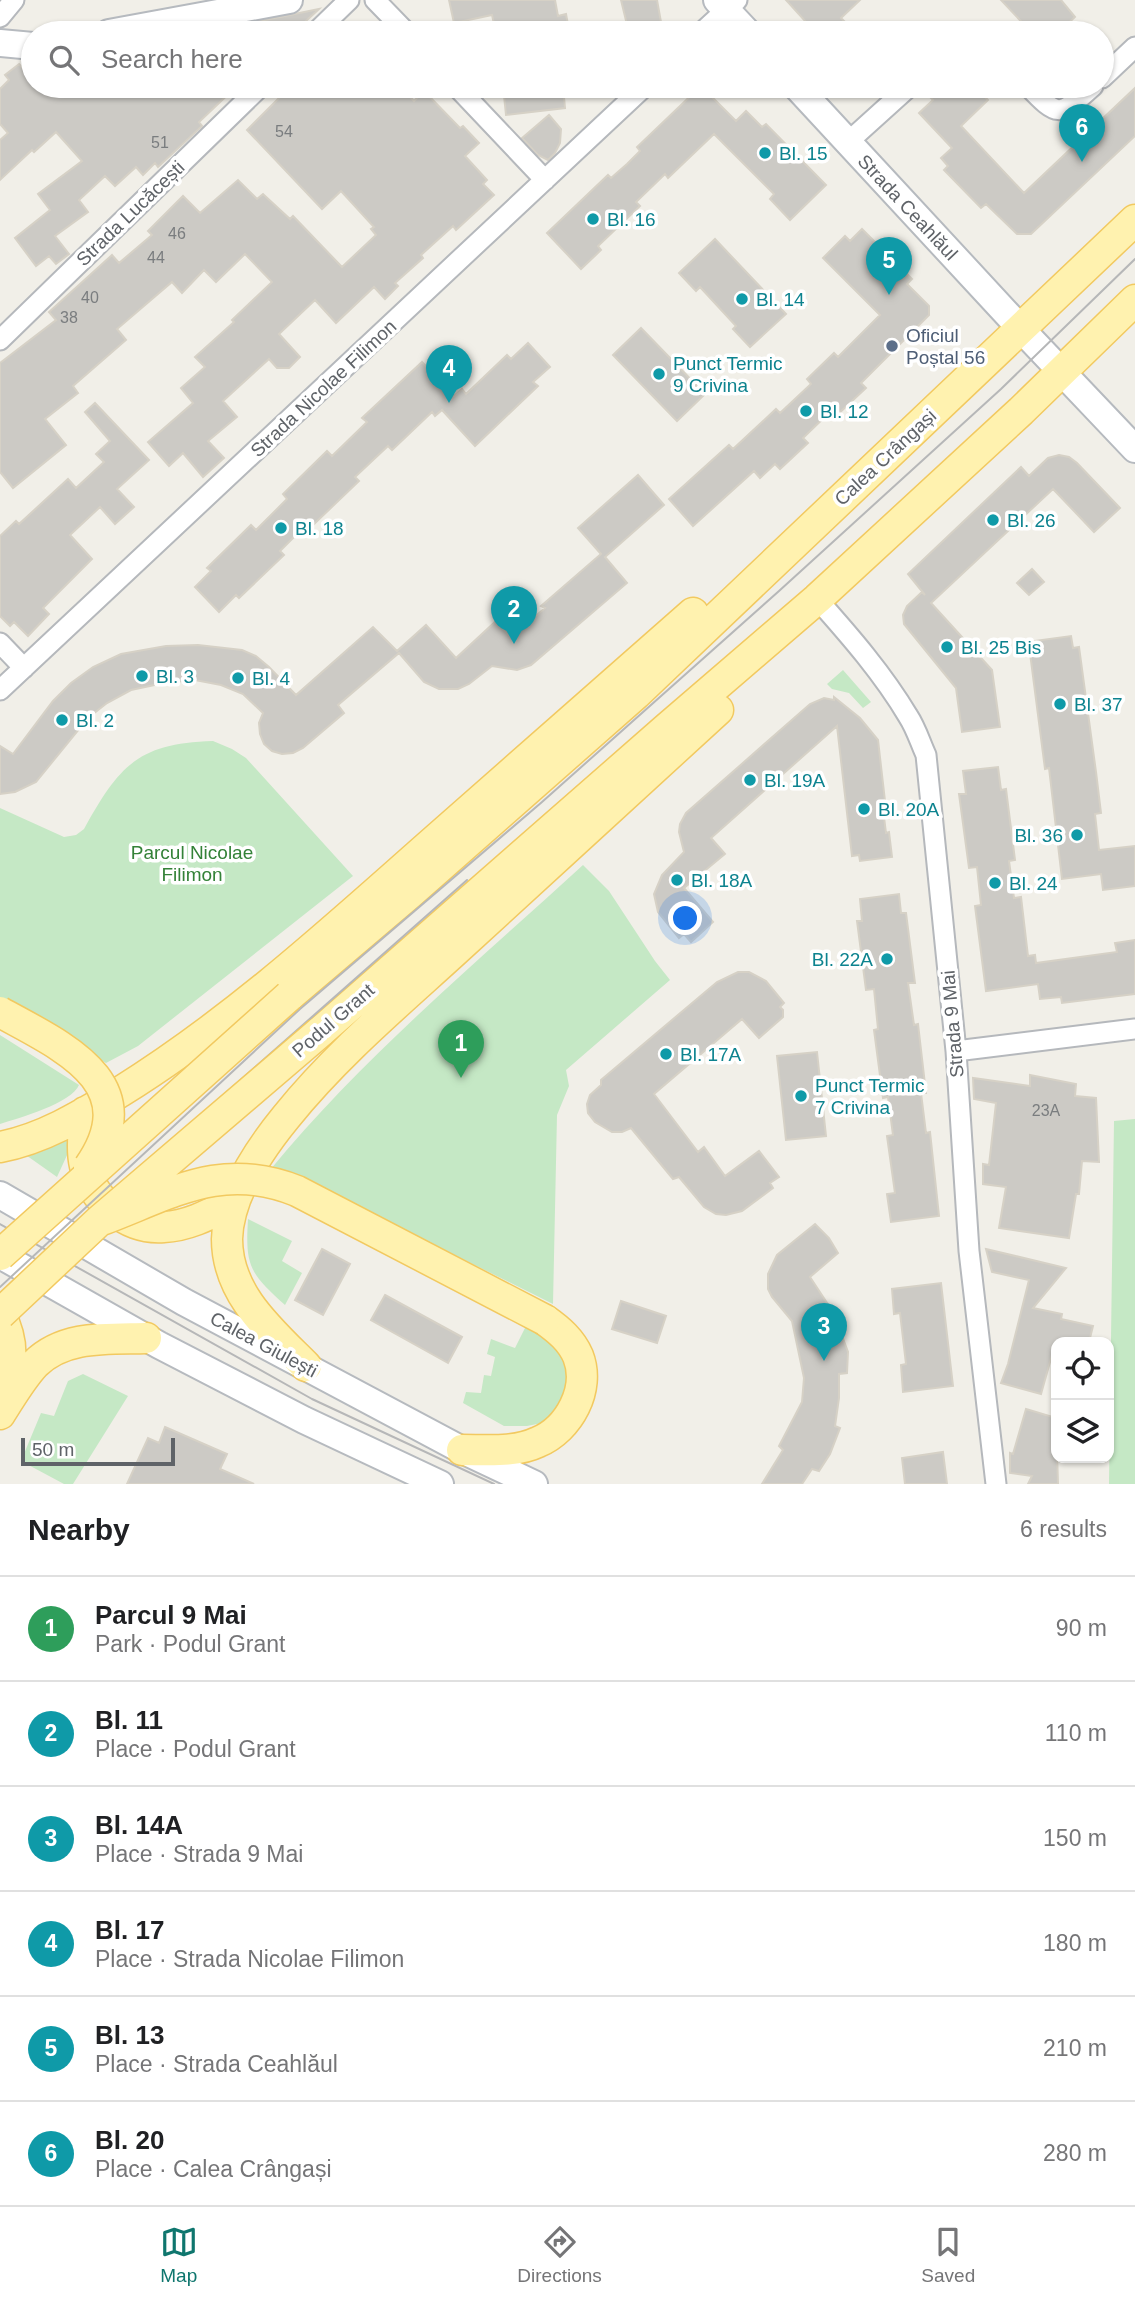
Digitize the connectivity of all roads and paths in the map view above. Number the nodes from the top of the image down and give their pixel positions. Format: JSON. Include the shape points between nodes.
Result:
{"nodes":[{"id":1,"x":14,"y":0,"type":"edge"},
{"id":2,"x":289,"y":0,"type":"edge"},
{"id":3,"x":349,"y":0,"type":"edge"},
{"id":4,"x":375,"y":0,"type":"edge"},
{"id":5,"x":727,"y":3,"type":"edge"},
{"id":6,"x":0,"y":17,"type":"edge"},
{"id":7,"x":174,"y":21,"type":"edge"},
{"id":8,"x":327,"y":21,"type":"edge"},
{"id":9,"x":395,"y":21,"type":"edge"},
{"id":10,"x":711,"y":21,"type":"edge"},
{"id":11,"x":740,"y":21,"type":"edge"},
{"id":12,"x":0,"y":43,"type":"edge"},
{"id":13,"x":21,"y":45,"type":"edge"},
{"id":14,"x":1135,"y":47,"type":"edge"},
{"id":15,"x":1114,"y":66,"type":"edge"},
{"id":16,"x":249,"y":98,"type":"edge"},
{"id":17,"x":467,"y":98,"type":"edge"},
{"id":18,"x":632,"y":98,"type":"edge"},
{"id":19,"x":807,"y":98,"type":"edge"},
{"id":20,"x":897,"y":98,"type":"edge"},
{"id":21,"x":1039,"y":98,"type":"edge"},
{"id":22,"x":1079,"y":98,"type":"edge"},
{"id":23,"x":848,"y":142,"type":"junction"},
{"id":24,"x":545,"y":180,"type":"junction"},
{"id":25,"x":1135,"y":220,"type":"edge"},
{"id":26,"x":1135,"y":300,"type":"edge"},
{"id":27,"x":1021,"y":329,"type":"junction"},
{"id":28,"x":0,"y":340,"type":"edge"},
{"id":29,"x":1061,"y":373,"type":"junction"},
{"id":30,"x":1135,"y":449,"type":"edge"},
{"id":31,"x":772,"y":562,"type":"junction"},
{"id":32,"x":817,"y":599,"type":"junction"},
{"id":33,"x":0,"y":643,"type":"edge"},
{"id":34,"x":24,"y":668,"type":"junction"},
{"id":35,"x":0,"y":690,"type":"edge"},
{"id":36,"x":0,"y":1012,"type":"edge"},
{"id":37,"x":1135,"y":1029,"type":"edge"},
{"id":38,"x":956,"y":1051,"type":"junction"},
{"id":39,"x":85,"y":1112,"type":"junction"},
{"id":40,"x":0,"y":1147,"type":"edge"},
{"id":41,"x":0,"y":1195,"type":"edge"},
{"id":42,"x":62,"y":1198,"type":"junction"},
{"id":43,"x":234,"y":1202,"type":"junction"},
{"id":44,"x":99,"y":1221,"type":"junction"},
{"id":45,"x":0,"y":1255,"type":"edge"},
{"id":46,"x":0,"y":1314,"type":"edge"},
{"id":47,"x":146,"y":1338,"type":"junction"},
{"id":48,"x":306,"y":1366,"type":"junction"},
{"id":49,"x":0,"y":1404,"type":"edge"},
{"id":50,"x":0,"y":1414,"type":"edge"},
{"id":51,"x":462,"y":1450,"type":"junction"},
{"id":52,"x":440,"y":1484,"type":"edge"},
{"id":53,"x":534,"y":1484,"type":"edge"},
{"id":54,"x":996,"y":1484,"type":"edge"}],
"edges":[{"from":1,"to":6,"type":"street"},
{"from":2,"to":7,"type":"main road"},
{"from":3,"to":8,"type":"street"},
{"from":4,"to":9,"type":"street"},
{"from":5,"to":10,"type":"street"},
{"from":5,"to":11,"type":"main road"},
{"from":12,"to":13,"type":"main road"},
{"from":14,"to":15,"type":"street"},
{"from":16,"to":28,"type":"street","name":"Strada Lucăcești"},
{"from":17,"to":24,"type":"street"},
{"from":18,"to":24,"type":"street","name":"Strada Nicolae Filimon"},
{"from":19,"to":23,"type":"main road","name":"Strada Ceahlăul"},
{"from":20,"to":23,"type":"street"},
{"from":21,"to":22,"type":"street","via":[[1047,107],[1061,111]]},
{"from":23,"to":27,"type":"main road","name":"Strada Ceahlăul"},
{"from":24,"to":34,"type":"street","name":"Strada Nicolae Filimon"},
{"from":25,"to":27,"type":"main road","name":"Calea Crângași"},
{"from":26,"to":29,"type":"main road"},
{"from":27,"to":29,"type":"main road","name":"Strada Ceahlăul"},
{"from":27,"to":31,"type":"main road","name":"Calea Crângași"},
{"from":29,"to":30,"type":"main road"},
{"from":29,"to":32,"type":"main road"},
{"from":31,"to":39,"type":"main road","via":[[707,600],[270,985],[175,1057]]},
{"from":31,"to":42,"type":"main road","name":"Calea Crângași","bridge":true,"via":[[636,694]]},
{"from":32,"to":38,"type":"street","name":"Strada 9 Mai","via":[[893,692],[926,755]]},
{"from":32,"to":43,"type":"main road","via":[[803,628],[788,645],[324,1075],[270,1139]]},
{"from":32,"to":44,"type":"main road","name":"Podul Grant","bridge":true},
{"from":33,"to":34,"type":"street"},
{"from":34,"to":35,"type":"street","name":"Strada Nicolae Filimon"},
{"from":36,"to":42,"type":"main road","bridge":true,"via":[[77,1057],[102,1088],[107,1107],[102,1144]]},
{"from":37,"to":38,"type":"street"},
{"from":38,"to":54,"type":"street","name":"Strada 9 Mai","via":[[968,1251]]},
{"from":39,"to":40,"type":"main road","via":[[38,1136]]},
{"from":39,"to":43,"type":"main road","via":[[85,1167],[95,1193],[116,1212],[137,1223],[164,1227],[196,1220]]},
{"from":41,"to":48,"type":"main road","name":"Calea Giulești","via":[[184,1302]]},
{"from":42,"to":45,"type":"main road","bridge":true},
{"from":43,"to":48,"type":"main road","via":[[227,1239],[236,1283],[263,1322]]},
{"from":44,"to":46,"type":"main road","name":"Podul Grant","bridge":true},
{"from":44,"to":51,"type":"main road","bridge":true,"via":[[208,1181],[263,1180],[297,1191],[545,1320],[569,1341],[578,1356],[582,1371],[572,1412],[550,1436],[525,1447]]},
{"from":45,"to":47,"type":"main road"},
{"from":46,"to":49,"type":"main road","via":[[11,1349]]},
{"from":47,"to":50,"type":"main road","via":[[87,1340],[57,1349],[37,1362]]},
{"from":47,"to":52,"type":"main road"},
{"from":48,"to":51,"type":"main road","name":"Calea Giulești"},
{"from":51,"to":53,"type":"main road","name":"Calea Giulești"}]}
